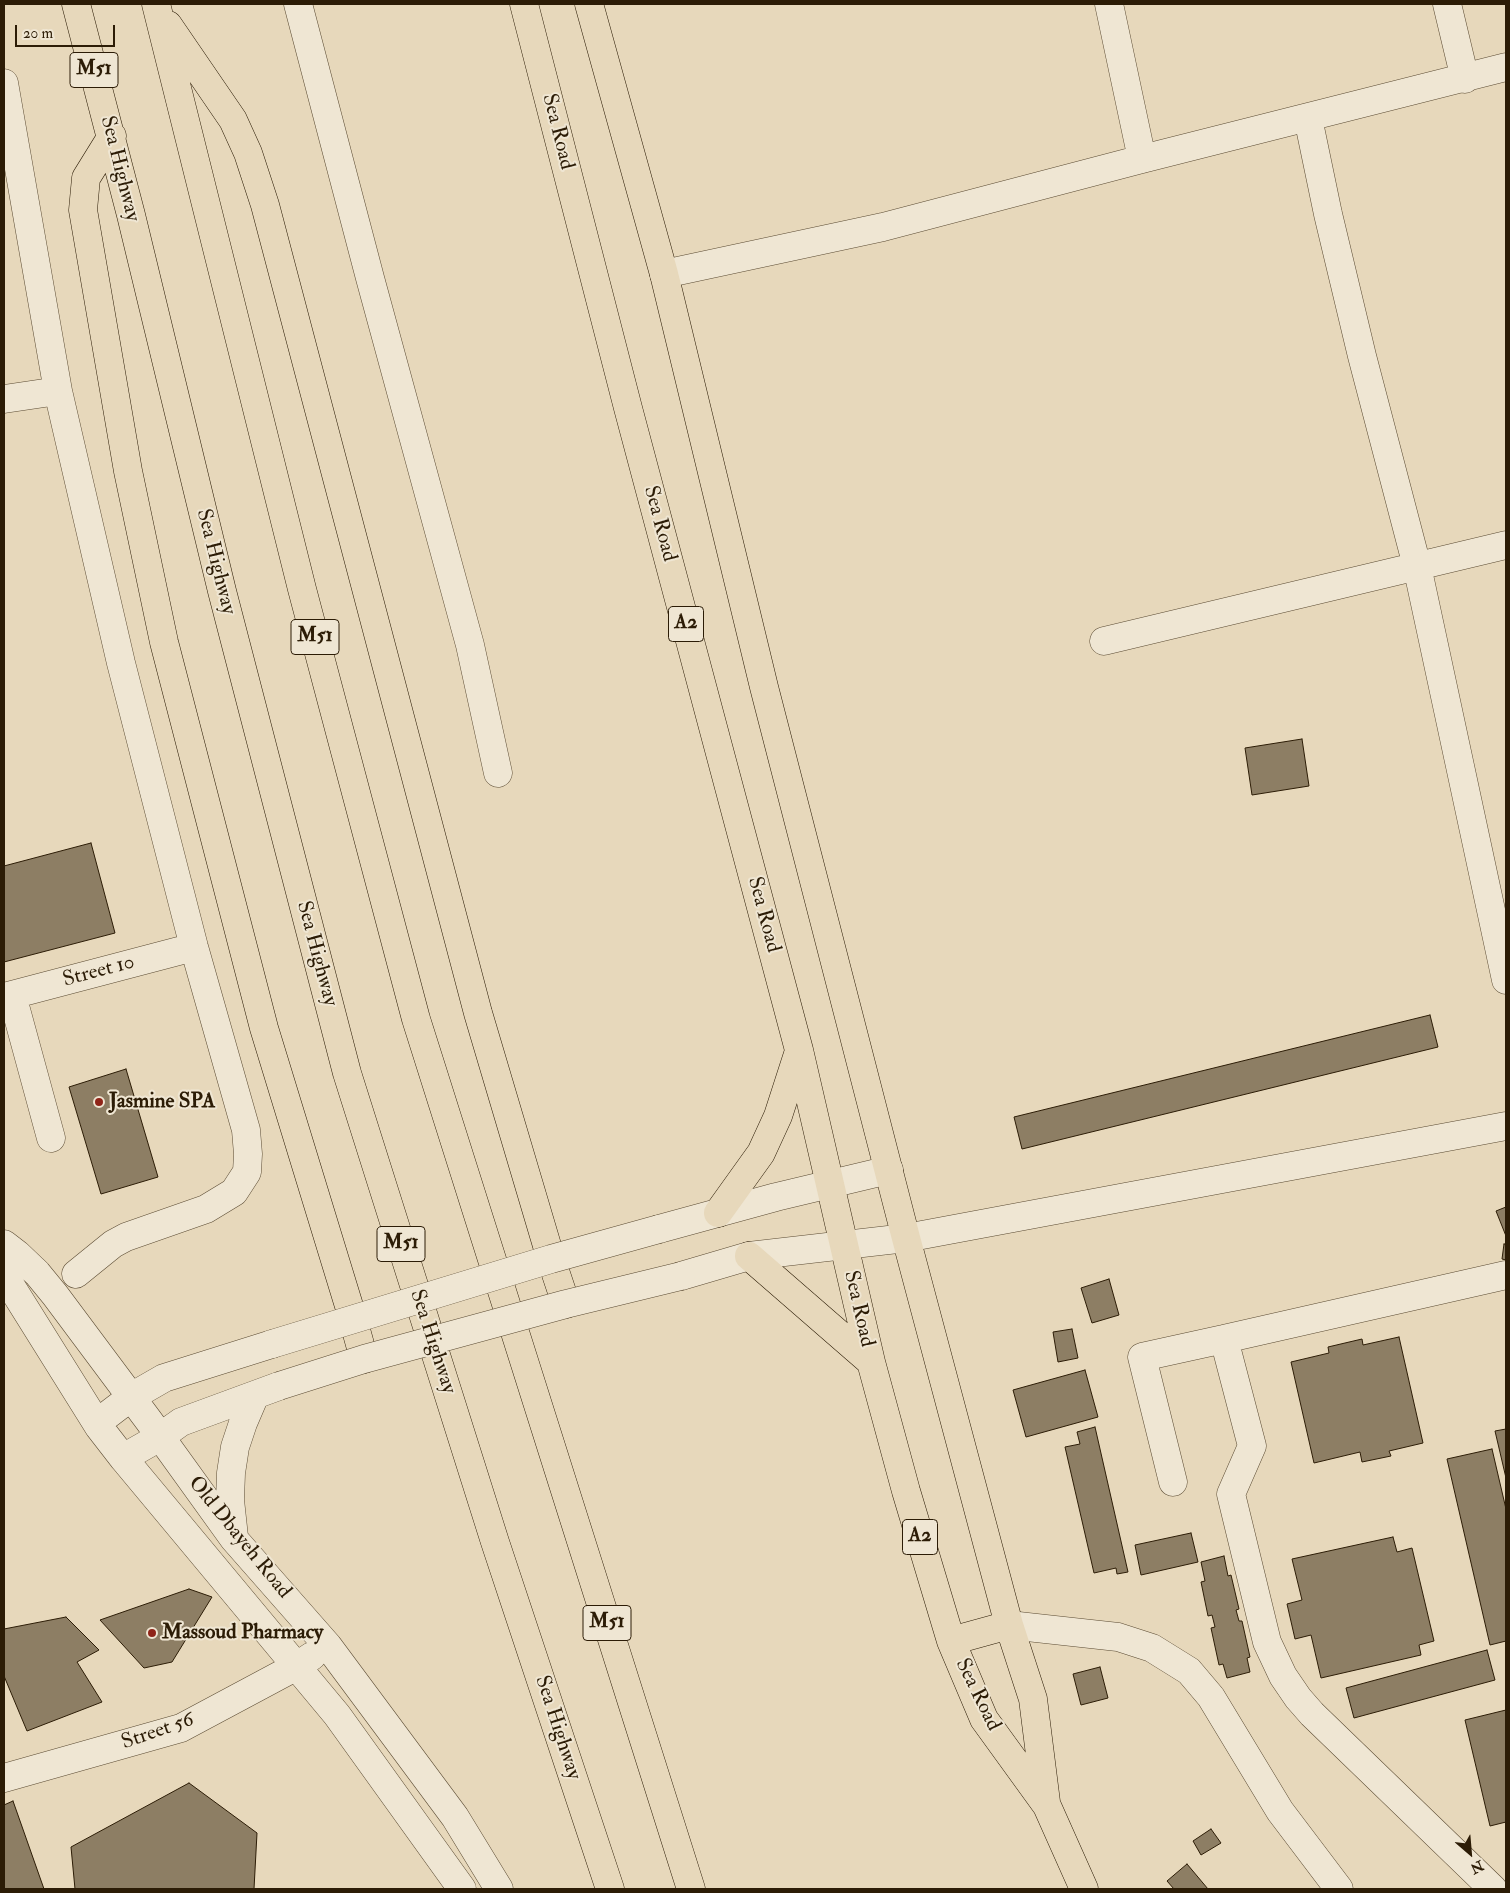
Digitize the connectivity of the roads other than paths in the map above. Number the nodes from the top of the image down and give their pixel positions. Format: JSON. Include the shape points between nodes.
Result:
{"nodes":[{"id":1,"x":76,"y":4,"type":"edge"},
{"id":2,"x":298,"y":4,"type":"edge"},
{"id":3,"x":524,"y":4,"type":"edge"},
{"id":4,"x":589,"y":4,"type":"edge"},
{"id":5,"x":1109,"y":4,"type":"edge"},
{"id":6,"x":1447,"y":4,"type":"edge"},
{"id":7,"x":157,"y":7,"type":"edge"},
{"id":8,"x":1506,"y":67,"type":"edge"},
{"id":9,"x":1465,"y":79,"type":"junction"},
{"id":10,"x":4,"y":83,"type":"edge"},
{"id":11,"x":1308,"y":118,"type":"junction"},
{"id":12,"x":112,"y":136,"type":"junction"},
{"id":13,"x":1142,"y":159,"type":"junction"},
{"id":14,"x":664,"y":274,"type":"junction"},
{"id":15,"x":58,"y":391,"type":"junction"},
{"id":16,"x":4,"y":399,"type":"edge"},
{"id":17,"x":1506,"y":545,"type":"edge"},
{"id":18,"x":1417,"y":566,"type":"junction"},
{"id":19,"x":1104,"y":641,"type":"dead end"},
{"id":20,"x":498,"y":773,"type":"dead end"},
{"id":21,"x":194,"y":947,"type":"junction"},
{"id":22,"x":1506,"y":980,"type":"edge"},
{"id":23,"x":8,"y":996,"type":"edge"},
{"id":24,"x":799,"y":1050,"type":"junction"},
{"id":25,"x":1506,"y":1126,"type":"edge"},
{"id":26,"x":51,"y":1138,"type":"dead end"},
{"id":27,"x":889,"y":1170,"type":"junction"},
{"id":28,"x":828,"y":1184,"type":"junction"},
{"id":29,"x":718,"y":1213,"type":"junction"},
{"id":30,"x":906,"y":1238,"type":"junction"},
{"id":31,"x":4,"y":1244,"type":"edge"},
{"id":32,"x":843,"y":1246,"type":"junction"},
{"id":33,"x":749,"y":1256,"type":"junction"},
{"id":34,"x":551,"y":1258,"type":"junction"},
{"id":35,"x":4,"y":1272,"type":"edge"},
{"id":36,"x":76,"y":1274,"type":"dead end"},
{"id":37,"x":1506,"y":1275,"type":"edge"},
{"id":38,"x":566,"y":1304,"type":"junction"},
{"id":39,"x":353,"y":1319,"type":"junction"},
{"id":40,"x":1224,"y":1339,"type":"junction"},
{"id":41,"x":364,"y":1359,"type":"junction"},
{"id":42,"x":870,"y":1362,"type":"junction"},
{"id":43,"x":267,"y":1390,"type":"junction"},
{"id":44,"x":131,"y":1397,"type":"junction"},
{"id":45,"x":97,"y":1423,"type":"junction"},
{"id":46,"x":160,"y":1437,"type":"junction"},
{"id":47,"x":123,"y":1458,"type":"junction"},
{"id":48,"x":1174,"y":1482,"type":"dead end"},
{"id":49,"x":234,"y":1538,"type":"junction"},
{"id":50,"x":1009,"y":1625,"type":"junction"},
{"id":51,"x":951,"y":1641,"type":"junction"},
{"id":52,"x":328,"y":1646,"type":"junction"},
{"id":53,"x":297,"y":1666,"type":"junction"},
{"id":54,"x":4,"y":1778,"type":"edge"},
{"id":55,"x":1047,"y":1806,"type":"junction"},
{"id":56,"x":462,"y":1889,"type":"edge"},
{"id":57,"x":499,"y":1889,"type":"edge"},
{"id":58,"x":610,"y":1889,"type":"edge"},
{"id":59,"x":691,"y":1889,"type":"edge"},
{"id":60,"x":1084,"y":1889,"type":"edge"},
{"id":61,"x":1339,"y":1889,"type":"edge"},
{"id":62,"x":1492,"y":1889,"type":"edge"}],
"edges":[{"from":1,"to":12,"type":"highway","name":"Sea Highway","number":"M51"},
{"from":2,"to":20,"type":"street","via":[[470,645]]},
{"from":3,"to":24,"type":"highway","name":"Sea Road","number":"A2"},
{"from":4,"to":14,"type":"highway","name":"Sea Road","number":"A2"},
{"from":5,"to":13,"type":"street"},
{"from":6,"to":9,"type":"street"},
{"from":7,"to":34,"type":"highway","via":[[233,120],[265,205],[478,1013]]},
{"from":7,"to":59,"type":"highway","number":"M51","via":[[300,580],[416,1019]]},
{"from":8,"to":9,"type":"street"},
{"from":9,"to":11,"type":"street"},
{"from":10,"to":15,"type":"street"},
{"from":11,"to":13,"type":"street"},
{"from":11,"to":18,"type":"street","via":[[1362,356]]},
{"from":12,"to":39,"type":"highway","via":[[86,178],[83,210],[128,471],[164,642],[264,1028]]},
{"from":12,"to":58,"type":"highway","name":"Sea Highway","number":"M51","via":[[222,591],[347,1073],[492,1533]]},
{"from":13,"to":14,"type":"street","via":[[882,227]]},
{"from":14,"to":27,"type":"highway","name":"Sea Road","number":"A2","via":[[764,687]]},
{"from":15,"to":16,"type":"street"},
{"from":15,"to":21,"type":"street","via":[[121,663]]},
{"from":17,"to":18,"type":"street"},
{"from":18,"to":19,"type":"street"},
{"from":18,"to":22,"type":"street"},
{"from":21,"to":23,"type":"street","name":"Street 10"},
{"from":21,"to":36,"type":"street","via":[[246,1130],[247,1172],[234,1192],[206,1209],[126,1237]]},
{"from":23,"to":26,"type":"street"},
{"from":24,"to":28,"type":"highway","name":"Sea Road","number":"A2"},
{"from":24,"to":29,"type":"highway","via":[[778,1116],[761,1153]]},
{"from":25,"to":30,"type":"street"},
{"from":27,"to":28,"type":"street"},
{"from":27,"to":30,"type":"highway","name":"Sea Road","number":"A2"},
{"from":28,"to":29,"type":"street"},
{"from":28,"to":32,"type":"highway","name":"Sea Road","number":"A2"},
{"from":29,"to":34,"type":"street","bridge":true},
{"from":30,"to":32,"type":"street"},
{"from":30,"to":50,"type":"highway","name":"Sea Road","number":"A2"},
{"from":31,"to":44,"type":"street","name":"Old Dbayeh Road","via":[[37,1273]]},
{"from":32,"to":33,"type":"street"},
{"from":32,"to":42,"type":"highway","name":"Sea Road","number":"A2"},
{"from":33,"to":38,"type":"street","bridge":true},
{"from":33,"to":42,"type":"highway"},
{"from":34,"to":38,"type":"highway"},
{"from":34,"to":39,"type":"street","bridge":true},
{"from":35,"to":45,"type":"street","name":"Old Dbayeh Road"},
{"from":37,"to":40,"type":"street"},
{"from":38,"to":41,"type":"street","bridge":true},
{"from":39,"to":41,"type":"highway"},
{"from":39,"to":44,"type":"street","bridge":true,"via":[[164,1378]]},
{"from":40,"to":48,"type":"street","via":[[1142,1357]]},
{"from":40,"to":62,"type":"street","via":[[1252,1446],[1231,1494],[1267,1642],[1283,1676],[1312,1714]]},
{"from":41,"to":43,"type":"street","bridge":true},
{"from":42,"to":51,"type":"highway","name":"Sea Road","number":"A2"},
{"from":43,"to":46,"type":"street","via":[[181,1422]]},
{"from":43,"to":49,"type":"street","via":[[243,1423],[236,1447],[230,1500]]},
{"from":44,"to":45,"type":"street"},
{"from":44,"to":46,"type":"street","name":"Old Dbayeh Road"},
{"from":45,"to":47,"type":"street","name":"Old Dbayeh Road"},
{"from":46,"to":47,"type":"street"},
{"from":46,"to":49,"type":"street","name":"Old Dbayeh Road"},
{"from":47,"to":53,"type":"street","name":"Old Dbayeh Road"},
{"from":49,"to":52,"type":"street","name":"Old Dbayeh Road"},
{"from":50,"to":51,"type":"highway"},
{"from":50,"to":55,"type":"highway","name":"Sea Road","number":"A2","via":[[1033,1699]]},
{"from":50,"to":61,"type":"street","via":[[1118,1637],[1152,1648],[1189,1671],[1211,1697],[1280,1812]]},
{"from":51,"to":55,"type":"highway","name":"Sea Road","number":"A2","via":[[984,1719]]},
{"from":52,"to":53,"type":"street","name":"Street 56"},
{"from":52,"to":57,"type":"street","name":"Old Dbayeh Road","via":[[454,1817]]},
{"from":53,"to":54,"type":"street","name":"Street 56","via":[[181,1728]]},
{"from":53,"to":56,"type":"street","name":"Old Dbayeh Road","via":[[337,1715]]},
{"from":55,"to":60,"type":"highway","name":"Sea Road","number":"A2"}]}
